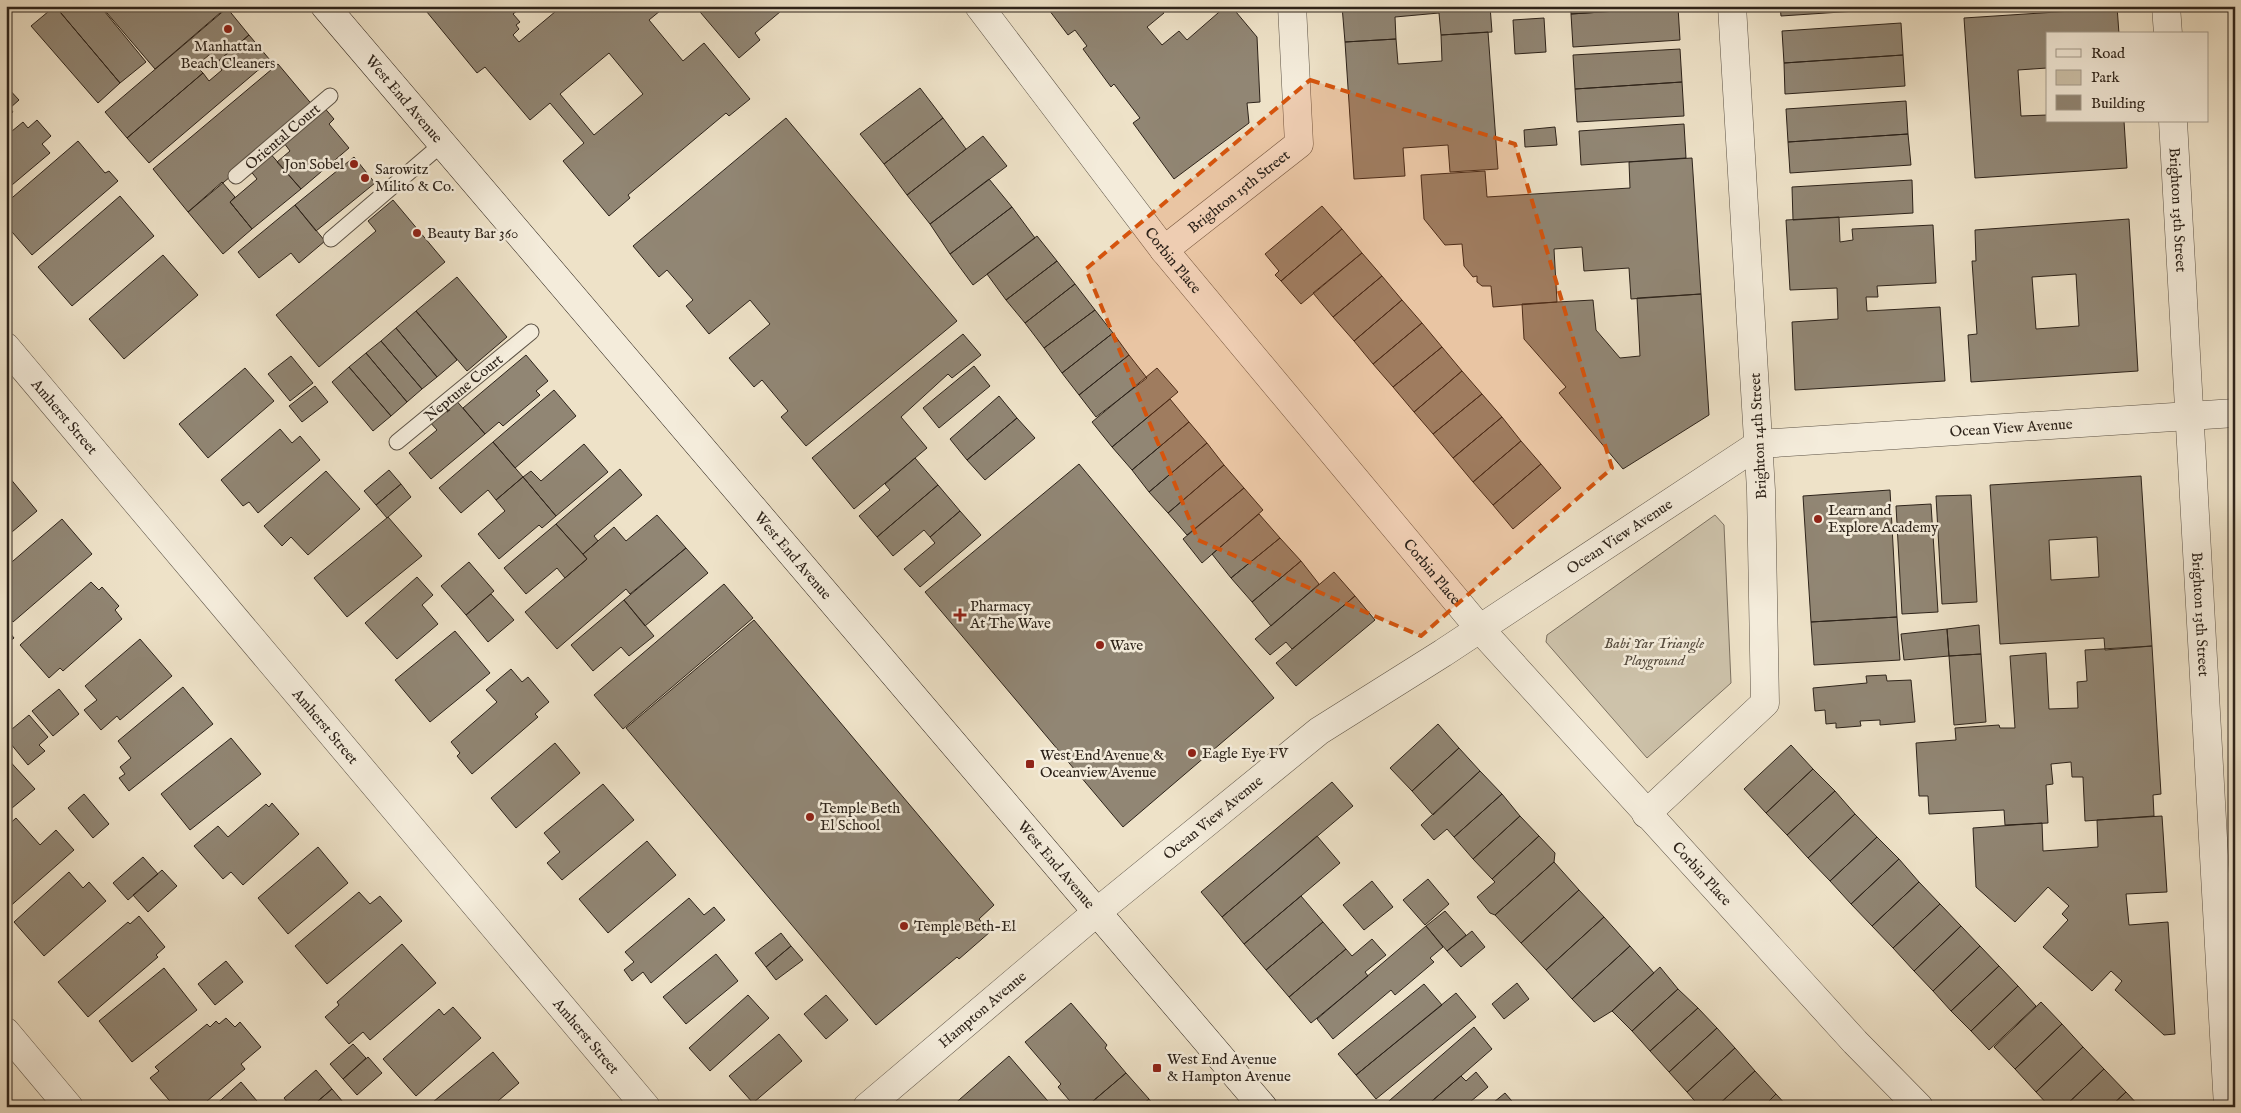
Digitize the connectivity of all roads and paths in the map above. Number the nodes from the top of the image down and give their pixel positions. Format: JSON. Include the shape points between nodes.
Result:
{"nodes":[{"id":1,"x":325,"y":6,"type":"edge"},
{"id":2,"x":979,"y":6,"type":"edge"},
{"id":3,"x":1292,"y":6,"type":"edge"},
{"id":4,"x":1732,"y":6,"type":"edge"},
{"id":5,"x":2166,"y":6,"type":"edge"},
{"id":6,"x":2168,"y":32,"type":"edge"},
{"id":7,"x":330,"y":96,"type":"dead end"},
{"id":8,"x":2173,"y":122,"type":"edge"},
{"id":9,"x":442,"y":144,"type":"junction"},
{"id":10,"x":236,"y":176,"type":"dead end"},
{"id":11,"x":330,"y":239,"type":"dead end"},
{"id":12,"x":1164,"y":250,"type":"junction"},
{"id":13,"x":531,"y":332,"type":"dead end"},
{"id":14,"x":6,"y":347,"type":"edge"},
{"id":15,"x":2235,"y":413,"type":"edge"},
{"id":16,"x":2190,"y":415,"type":"junction"},
{"id":17,"x":397,"y":442,"type":"dead end"},
{"id":18,"x":1759,"y":444,"type":"junction"},
{"id":19,"x":1480,"y":629,"type":"junction"},
{"id":20,"x":1646,"y":814,"type":"junction"},
{"id":21,"x":1097,"y":912,"type":"junction"},
{"id":22,"x":6,"y":1032,"type":"edge"},
{"id":23,"x":69,"y":1107,"type":"edge"},
{"id":24,"x":646,"y":1107,"type":"edge"},
{"id":25,"x":867,"y":1107,"type":"edge"},
{"id":26,"x":1262,"y":1107,"type":"edge"},
{"id":27,"x":1919,"y":1107,"type":"edge"},
{"id":28,"x":2228,"y":1107,"type":"edge"}],
"edges":[{"from":1,"to":9,"type":"street","name":"West End Avenue"},
{"from":2,"to":12,"type":"street","name":"Corbin Place"},
{"from":3,"to":12,"type":"street","name":"Brighton 15th Street","via":[[1299,144]]},
{"from":4,"to":18,"type":"street","name":"Brighton 14th Street"},
{"from":5,"to":6,"type":"street"},
{"from":7,"to":10,"type":"lane","name":"Oriental Court"},
{"from":8,"to":16,"type":"street","name":"Brighton 13th Street"},
{"from":9,"to":11,"type":"lane"},
{"from":9,"to":21,"type":"street","name":"West End Avenue"},
{"from":12,"to":19,"type":"street","name":"Corbin Place"},
{"from":13,"to":17,"type":"lane","name":"Neptune Court"},
{"from":14,"to":24,"type":"street","name":"Amherst Street"},
{"from":15,"to":16,"type":"street","name":"Ocean View Avenue"},
{"from":16,"to":18,"type":"street","name":"Ocean View Avenue"},
{"from":16,"to":28,"type":"street","name":"Brighton 13th Street"},
{"from":18,"to":19,"type":"street","name":"Ocean View Avenue"},
{"from":18,"to":20,"type":"street","name":"Brighton 14th Street","via":[[1765,704]]},
{"from":19,"to":20,"type":"street","name":"Corbin Place"},
{"from":19,"to":21,"type":"street","name":"Ocean View Avenue","via":[[1319,731]]},
{"from":20,"to":27,"type":"street","name":"Corbin Place","via":[[1855,1042]]},
{"from":21,"to":25,"type":"street","name":"Hampton Avenue"},
{"from":21,"to":26,"type":"street","name":"West End Avenue"},
{"from":22,"to":23,"type":"street"}]}
